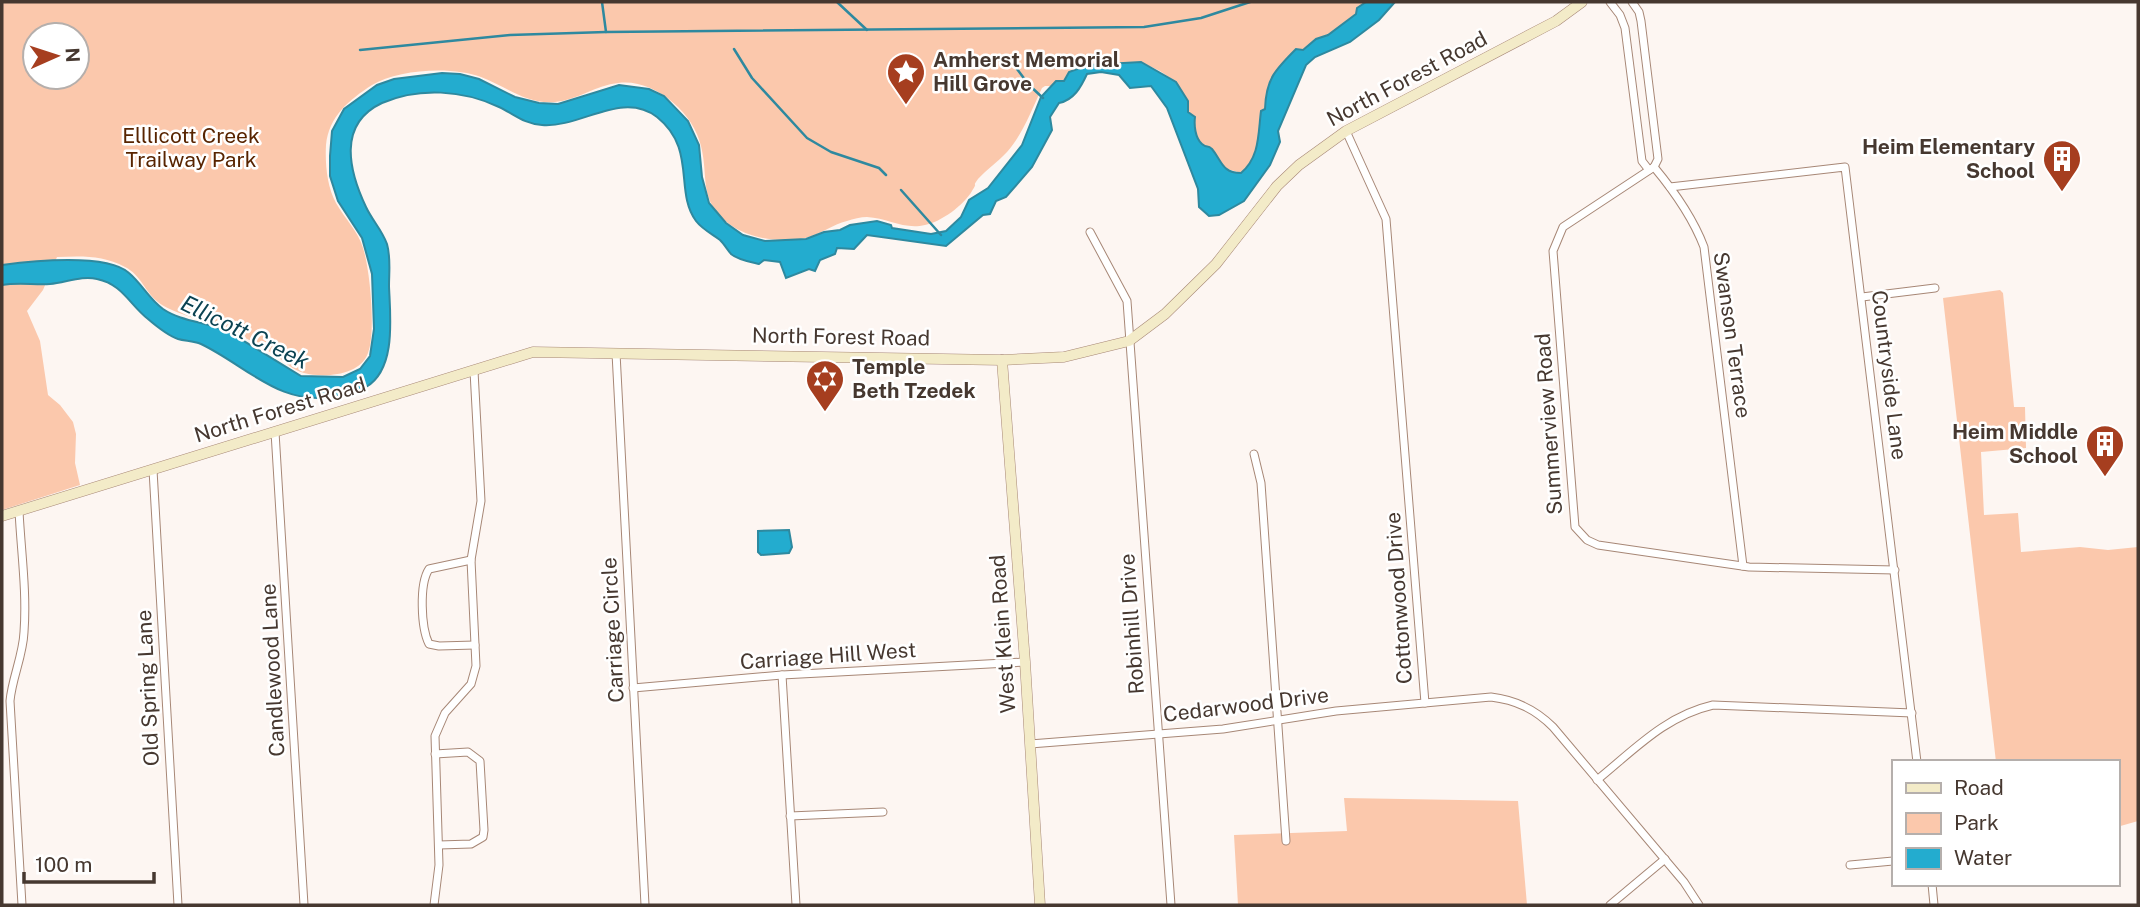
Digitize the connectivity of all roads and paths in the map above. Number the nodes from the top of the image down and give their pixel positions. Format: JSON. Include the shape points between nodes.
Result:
{"nodes":[{"id":1,"x":1583,"y":2,"type":"edge"},
{"id":2,"x":1610,"y":2,"type":"edge"},
{"id":3,"x":1632,"y":2,"type":"edge"},
{"id":4,"x":1346,"y":131,"type":"junction"},
{"id":5,"x":1651,"y":168,"type":"junction"},
{"id":6,"x":1670,"y":187,"type":"junction"},
{"id":7,"x":1090,"y":232,"type":"dead end"},
{"id":8,"x":1935,"y":288,"type":"dead end"},
{"id":9,"x":1862,"y":297,"type":"junction"},
{"id":10,"x":1129,"y":341,"type":"junction"},
{"id":11,"x":616,"y":353,"type":"junction"},
{"id":12,"x":1002,"y":360,"type":"junction"},
{"id":13,"x":474,"y":370,"type":"junction"},
{"id":14,"x":275,"y":432,"type":"junction"},
{"id":15,"x":1254,"y":454,"type":"dead end"},
{"id":16,"x":153,"y":470,"type":"junction"},
{"id":17,"x":19,"y":511,"type":"junction"},
{"id":18,"x":2,"y":516,"type":"edge"},
{"id":19,"x":471,"y":561,"type":"junction"},
{"id":20,"x":1744,"y":566,"type":"junction"},
{"id":21,"x":1895,"y":570,"type":"junction"},
{"id":22,"x":475,"y":645,"type":"junction"},
{"id":23,"x":1025,"y":662,"type":"junction"},
{"id":24,"x":782,"y":675,"type":"junction"},
{"id":25,"x":633,"y":688,"type":"junction"},
{"id":26,"x":1425,"y":703,"type":"junction"},
{"id":27,"x":1912,"y":713,"type":"junction"},
{"id":28,"x":1279,"y":720,"type":"junction"},
{"id":29,"x":1158,"y":734,"type":"junction"},
{"id":30,"x":1030,"y":744,"type":"junction"},
{"id":31,"x":435,"y":754,"type":"junction"},
{"id":32,"x":1917,"y":760,"type":"edge"},
{"id":33,"x":1597,"y":780,"type":"junction"},
{"id":34,"x":883,"y":812,"type":"dead end"},
{"id":35,"x":790,"y":816,"type":"junction"},
{"id":36,"x":1286,"y":841,"type":"dead end"},
{"id":37,"x":439,"y":845,"type":"junction"},
{"id":38,"x":1665,"y":859,"type":"junction"},
{"id":39,"x":1892,"y":861,"type":"edge"},
{"id":40,"x":1850,"y":865,"type":"dead end"},
{"id":41,"x":1931,"y":886,"type":"edge"},
{"id":42,"x":22,"y":905,"type":"edge"},
{"id":43,"x":178,"y":905,"type":"edge"},
{"id":44,"x":304,"y":905,"type":"edge"},
{"id":45,"x":434,"y":905,"type":"edge"},
{"id":46,"x":645,"y":905,"type":"edge"},
{"id":47,"x":796,"y":905,"type":"edge"},
{"id":48,"x":1040,"y":905,"type":"edge"},
{"id":49,"x":1171,"y":905,"type":"edge"},
{"id":50,"x":1610,"y":905,"type":"edge"},
{"id":51,"x":1699,"y":905,"type":"edge"},
{"id":52,"x":1934,"y":905,"type":"edge"}],
"edges":[{"from":1,"to":4,"type":"street","name":"North Forest Road","via":[[1556,21]]},
{"from":2,"to":5,"type":"street","name":"Swanson Terrace","via":[[1625,28],[1642,161]]},
{"from":3,"to":5,"type":"street","via":[[1644,38],[1658,159]]},
{"from":4,"to":10,"type":"street","name":"North Forest Road","via":[[1277,186],[1216,264],[1165,314]]},
{"from":4,"to":26,"type":"street","name":"Cottonwood Drive","via":[[1386,219]]},
{"from":5,"to":6,"type":"street","name":"Swanson Terrace"},
{"from":5,"to":20,"type":"street","name":"Summerview Road","via":[[1563,227],[1553,251],[1574,522],[1581,534],[1598,545]]},
{"from":6,"to":9,"type":"street","name":"Countryside Lane","via":[[1845,167]]},
{"from":6,"to":20,"type":"street","name":"Swanson Terrace","via":[[1704,247]]},
{"from":7,"to":10,"type":"street","name":"Robinhill Drive","via":[[1127,301]]},
{"from":8,"to":9,"type":"street"},
{"from":9,"to":21,"type":"street","name":"Countryside Lane"},
{"from":10,"to":12,"type":"street","name":"North Forest Road","via":[[1064,356]]},
{"from":10,"to":29,"type":"street","name":"Robinhill Drive"},
{"from":11,"to":12,"type":"street","name":"North Forest Road"},
{"from":11,"to":13,"type":"street","name":"North Forest Road","via":[[533,352]]},
{"from":11,"to":25,"type":"street","name":"Carriage Circle"},
{"from":12,"to":23,"type":"street","name":"West Klein Road"},
{"from":13,"to":14,"type":"street","name":"North Forest Road"},
{"from":13,"to":19,"type":"street","via":[[481,501]]},
{"from":14,"to":16,"type":"street","name":"North Forest Road"},
{"from":14,"to":44,"type":"street","name":"Candlewood Lane"},
{"from":15,"to":28,"type":"street","via":[[1261,483]]},
{"from":16,"to":17,"type":"street","name":"North Forest Road"},
{"from":16,"to":43,"type":"street","name":"Old Spring Lane"},
{"from":17,"to":18,"type":"street","name":"North Forest Road"},
{"from":17,"to":42,"type":"street","via":[[25,623],[10,701]]},
{"from":19,"to":22,"type":"street"},
{"from":19,"to":22,"type":"street","via":[[429,569],[423,583],[425,635],[429,644],[439,646]]},
{"from":20,"to":21,"type":"street","name":"Summerview Road"},
{"from":21,"to":27,"type":"street","name":"Countryside Lane"},
{"from":22,"to":31,"type":"street","via":[[475,676],[439,723]]},
{"from":23,"to":24,"type":"street","name":"Carriage Hill West"},
{"from":23,"to":30,"type":"street","name":"West Klein Road"},
{"from":24,"to":25,"type":"street","name":"Carriage Hill West"},
{"from":24,"to":35,"type":"street"},
{"from":25,"to":46,"type":"street","name":"Carriage Circle"},
{"from":26,"to":28,"type":"street","name":"Cedarwood Drive"},
{"from":26,"to":33,"type":"street","name":"Cottonwood Drive","via":[[1491,697],[1525,706],[1553,727]]},
{"from":27,"to":32,"type":"street","name":"Countryside Lane"},
{"from":27,"to":33,"type":"street","via":[[1713,705],[1694,709],[1667,723]]},
{"from":28,"to":29,"type":"street","name":"Cedarwood Drive"},
{"from":28,"to":36,"type":"street"},
{"from":29,"to":30,"type":"street","name":"Cedarwood Drive"},
{"from":29,"to":49,"type":"street","name":"Robinhill Drive"},
{"from":30,"to":48,"type":"street","name":"West Klein Road"},
{"from":31,"to":37,"type":"street"},
{"from":31,"to":37,"type":"street","via":[[468,752],[480,761],[485,830],[483,837],[471,844]]},
{"from":33,"to":38,"type":"street","name":"Cottonwood Drive"},
{"from":34,"to":35,"type":"street"},
{"from":35,"to":47,"type":"street"},
{"from":37,"to":45,"type":"street"},
{"from":38,"to":50,"type":"street"},
{"from":38,"to":51,"type":"street","name":"Cottonwood Drive"},
{"from":39,"to":40,"type":"street"},
{"from":41,"to":52,"type":"street"}]}
